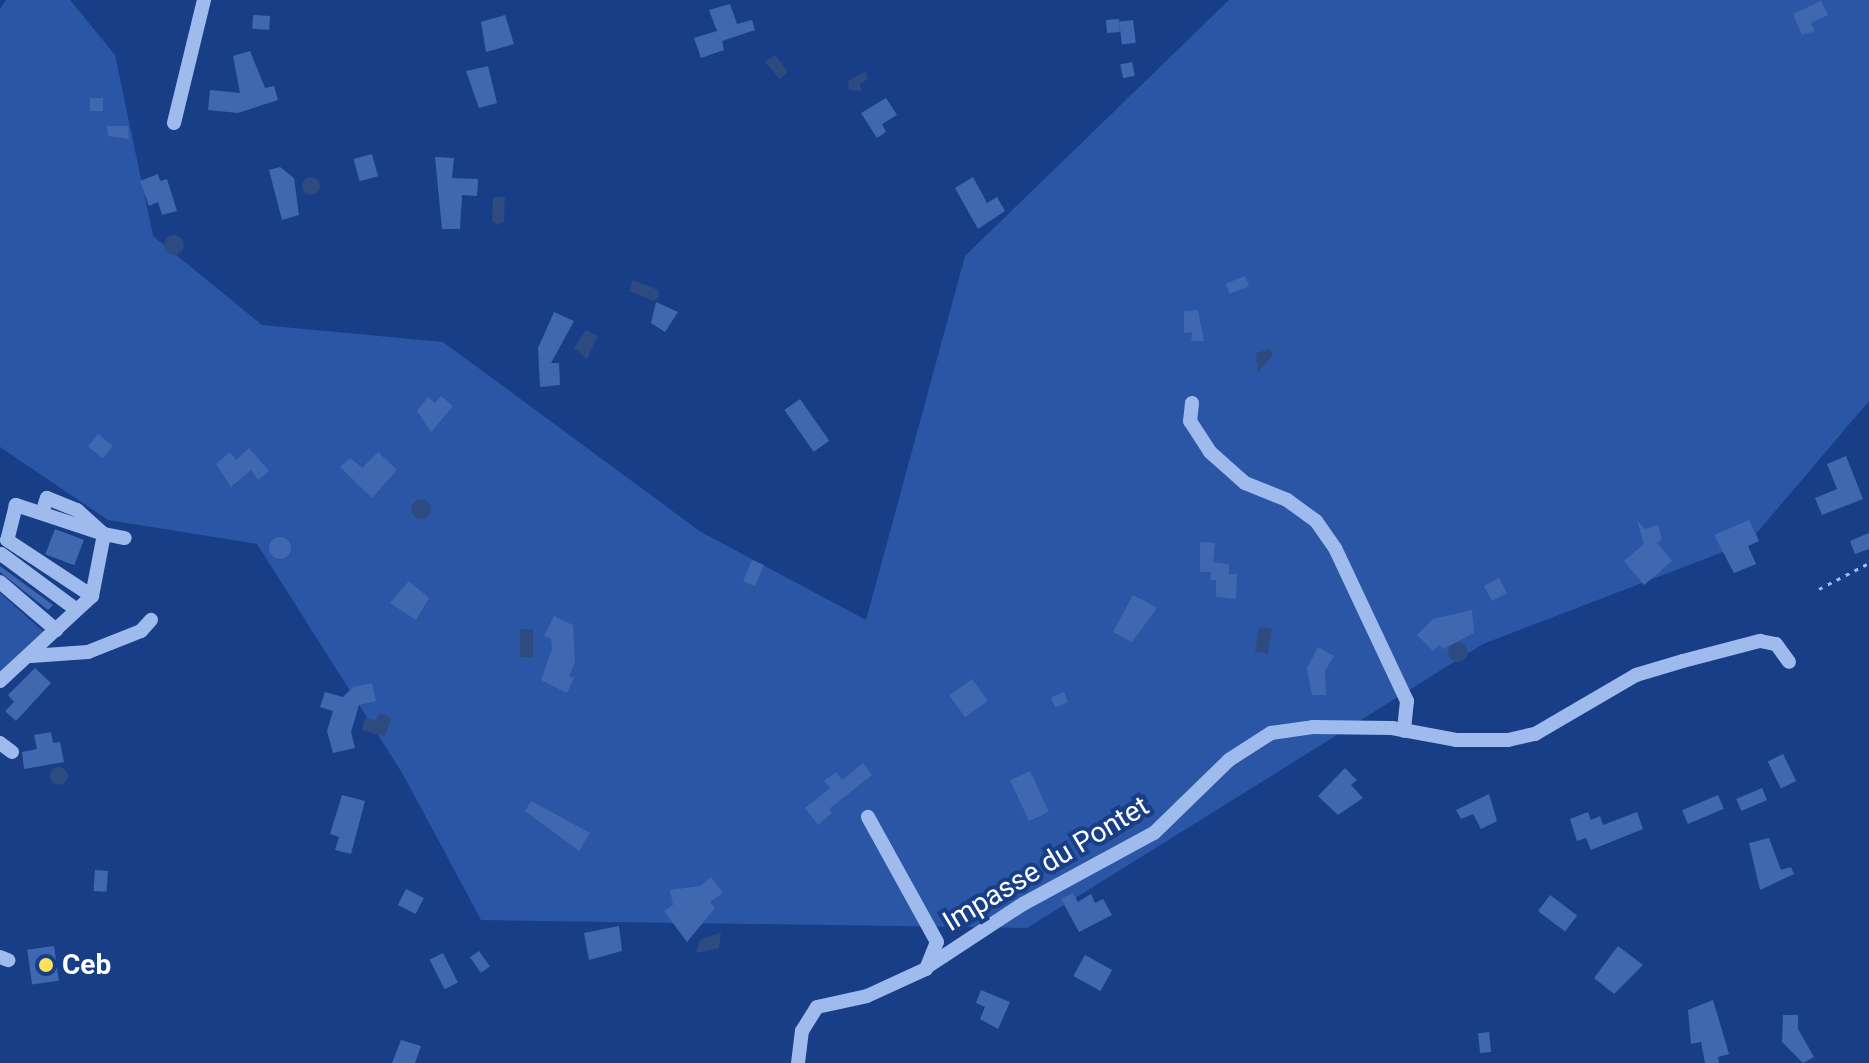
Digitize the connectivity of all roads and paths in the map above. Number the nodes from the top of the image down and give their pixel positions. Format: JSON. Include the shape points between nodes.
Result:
{"nodes":[{"id":1,"x":204,"y":0,"type":"edge"},
{"id":2,"x":174,"y":123,"type":"dead end"},
{"id":3,"x":1192,"y":403,"type":"dead end"},
{"id":4,"x":104,"y":534,"type":"junction"},
{"id":5,"x":125,"y":538,"type":"dead end"},
{"id":6,"x":1,"y":554,"type":"edge"},
{"id":7,"x":1869,"y":563,"type":"edge"},
{"id":8,"x":0,"y":582,"type":"edge"},
{"id":9,"x":1819,"y":589,"type":"dead end"},
{"id":10,"x":92,"y":596,"type":"junction"},
{"id":11,"x":77,"y":610,"type":"junction"},
{"id":12,"x":151,"y":620,"type":"dead end"},
{"id":13,"x":56,"y":630,"type":"junction"},
{"id":14,"x":27,"y":657,"type":"junction"},
{"id":15,"x":1789,"y":662,"type":"dead end"},
{"id":16,"x":0,"y":681,"type":"edge"},
{"id":17,"x":1404,"y":731,"type":"junction"},
{"id":18,"x":868,"y":817,"type":"dead end"},
{"id":19,"x":927,"y":967,"type":"junction"},
{"id":20,"x":798,"y":1063,"type":"edge"}],
"edges":[{"from":1,"to":2,"type":"street"},
{"from":3,"to":17,"type":"street","via":[[1190,421],[1210,452],[1245,483],[1287,500],[1316,521],[1335,548],[1407,701]]},
{"from":4,"to":5,"type":"street"},
{"from":4,"to":10,"type":"street"},
{"from":4,"to":10,"type":"street","via":[[16,505],[7,540]]},
{"from":6,"to":11,"type":"street"},
{"from":7,"to":9,"type":"path"},
{"from":8,"to":13,"type":"street"},
{"from":10,"to":11,"type":"street"},
{"from":11,"to":13,"type":"street"},
{"from":12,"to":14,"type":"street","via":[[141,631],[88,652]]},
{"from":13,"to":14,"type":"street"},
{"from":14,"to":16,"type":"street"},
{"from":15,"to":17,"type":"street","name":"Impasse du Pontet","via":[[1776,644],[1760,641],[1683,661],[1636,675],[1535,734],[1508,740],[1456,740]]},
{"from":17,"to":19,"type":"street","name":"Impasse du Pontet","via":[[1313,727],[1271,733],[1229,760],[1154,833],[1023,904]]},
{"from":18,"to":19,"type":"street","name":"Impasse du Pontet","via":[[937,942]]},
{"from":19,"to":20,"type":"street","name":"Impasse du Pontet","via":[[867,996],[817,1007],[802,1031]]}]}
